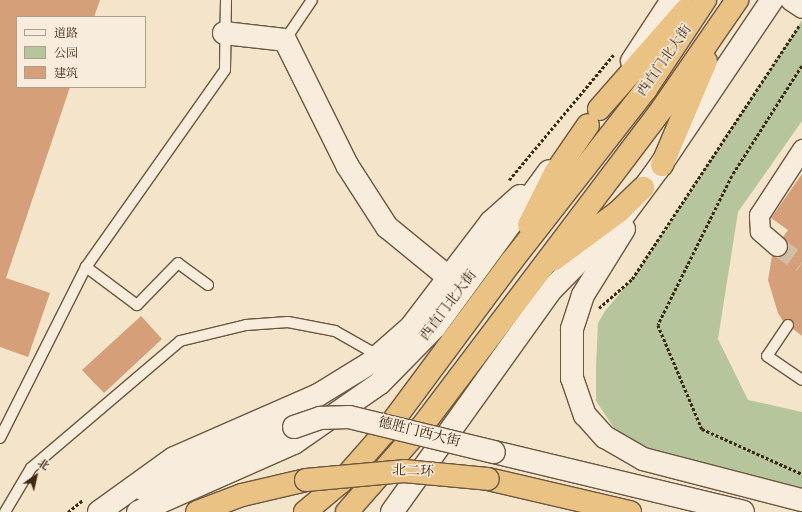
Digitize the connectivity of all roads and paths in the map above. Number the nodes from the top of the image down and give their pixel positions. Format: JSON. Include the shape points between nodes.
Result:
{"nodes":[{"id":1,"x":226,"y":0,"type":"edge"},
{"id":2,"x":312,"y":0,"type":"edge"},
{"id":3,"x":672,"y":0,"type":"edge"},
{"id":4,"x":695,"y":0,"type":"edge"},
{"id":5,"x":705,"y":0,"type":"edge"},
{"id":6,"x":772,"y":0,"type":"edge"},
{"id":7,"x":790,"y":0,"type":"edge"},
{"id":8,"x":734,"y":5,"type":"edge"},
{"id":9,"x":802,"y":8,"type":"edge"},
{"id":10,"x":802,"y":20,"type":"edge"},
{"id":11,"x":224,"y":33,"type":"junction"},
{"id":12,"x":285,"y":40,"type":"junction"},
{"id":13,"x":802,"y":66,"type":"edge"},
{"id":14,"x":594,"y":117,"type":"junction"},
{"id":15,"x":802,"y":149,"type":"edge"},
{"id":16,"x":662,"y":165,"type":"junction"},
{"id":17,"x":545,"y":177,"type":"junction"},
{"id":18,"x":643,"y":188,"type":"junction"},
{"id":19,"x":777,"y":246,"type":"tunnel mouth"},
{"id":20,"x":86,"y":268,"type":"junction"},
{"id":21,"x":505,"y":270,"type":"junction"},
{"id":22,"x":534,"y":276,"type":"junction"},
{"id":23,"x":448,"y":277,"type":"junction"},
{"id":24,"x":208,"y":285,"type":"dead end"},
{"id":25,"x":593,"y":314,"type":"dead end"},
{"id":26,"x":788,"y":325,"type":"dead end"},
{"id":27,"x":379,"y":356,"type":"junction"},
{"id":28,"x":802,"y":380,"type":"edge"},
{"id":29,"x":0,"y":438,"type":"edge"},
{"id":30,"x":802,"y":474,"type":"edge"},
{"id":31,"x":802,"y":500,"type":"edge"},
{"id":32,"x":5,"y":512,"type":"edge"},
{"id":33,"x":99,"y":512,"type":"edge"},
{"id":34,"x":108,"y":512,"type":"edge"},
{"id":35,"x":138,"y":512,"type":"edge"},
{"id":36,"x":197,"y":512,"type":"edge"},
{"id":37,"x":305,"y":512,"type":"edge"},
{"id":38,"x":347,"y":512,"type":"edge"},
{"id":39,"x":392,"y":512,"type":"edge"},
{"id":40,"x":630,"y":512,"type":"edge"},
{"id":41,"x":743,"y":512,"type":"edge"}],
"edges":[{"from":1,"to":11,"type":"lane"},
{"from":2,"to":12,"type":"lane"},
{"from":3,"to":14,"type":"street","name":"西直门北大街"},
{"from":4,"to":14,"type":"highway"},
{"from":5,"to":21,"type":"highway","name":"西直门北大街","via":[[646,89]]},
{"from":6,"to":16,"type":"street"},
{"from":7,"to":9,"type":"street"},
{"from":8,"to":16,"type":"highway"},
{"from":8,"to":22,"type":"highway","name":"西直门北大街","via":[[664,106]]},
{"from":10,"to":25,"type":"path","via":[[632,279]]},
{"from":11,"to":12,"type":"street"},
{"from":11,"to":20,"type":"lane","via":[[225,70]]},
{"from":12,"to":23,"type":"street","via":[[347,165],[387,226]]},
{"from":13,"to":30,"type":"path","via":[[732,176],[658,325],[702,429]]},
{"from":14,"to":17,"type":"street","name":"西直门北大街"},
{"from":14,"to":21,"type":"highway","via":[[549,183]]},
{"from":15,"to":19,"type":"street","via":[[759,215],[760,232]]},
{"from":16,"to":18,"type":"street"},
{"from":16,"to":31,"type":"street","via":[[577,309],[570,359],[579,404],[598,431],[639,457]]},
{"from":17,"to":23,"type":"street","via":[[496,216]]},
{"from":17,"to":35,"type":"street","name":"西直门北大街","via":[[432,330],[380,383],[294,443]]},
{"from":18,"to":22,"type":"highway","via":[[613,216]]},
{"from":18,"to":39,"type":"street","via":[[621,219],[550,292]]},
{"from":20,"to":24,"type":"lane","via":[[137,305],[178,263]]},
{"from":20,"to":29,"type":"lane"},
{"from":21,"to":37,"type":"highway","name":"西直门北大街","via":[[369,452]]},
{"from":22,"to":38,"type":"highway","name":"西直门北大街","via":[[396,459]]},
{"from":23,"to":27,"type":"street","via":[[411,327]]},
{"from":26,"to":28,"type":"lane","via":[[767,356]]},
{"from":27,"to":32,"type":"lane","via":[[335,331],[288,322],[246,325],[180,341],[31,468]]},
{"from":27,"to":33,"type":"street","via":[[318,395],[174,458]]},
{"from":34,"to":41,"type":"street","name":"德胜门西大街","bridge":true,"via":[[188,469],[294,427],[320,418],[349,417]]},
{"from":36,"to":40,"type":"highway","name":"北二环","bridge":true,"via":[[242,495],[306,480],[404,471],[488,479]]}]}
